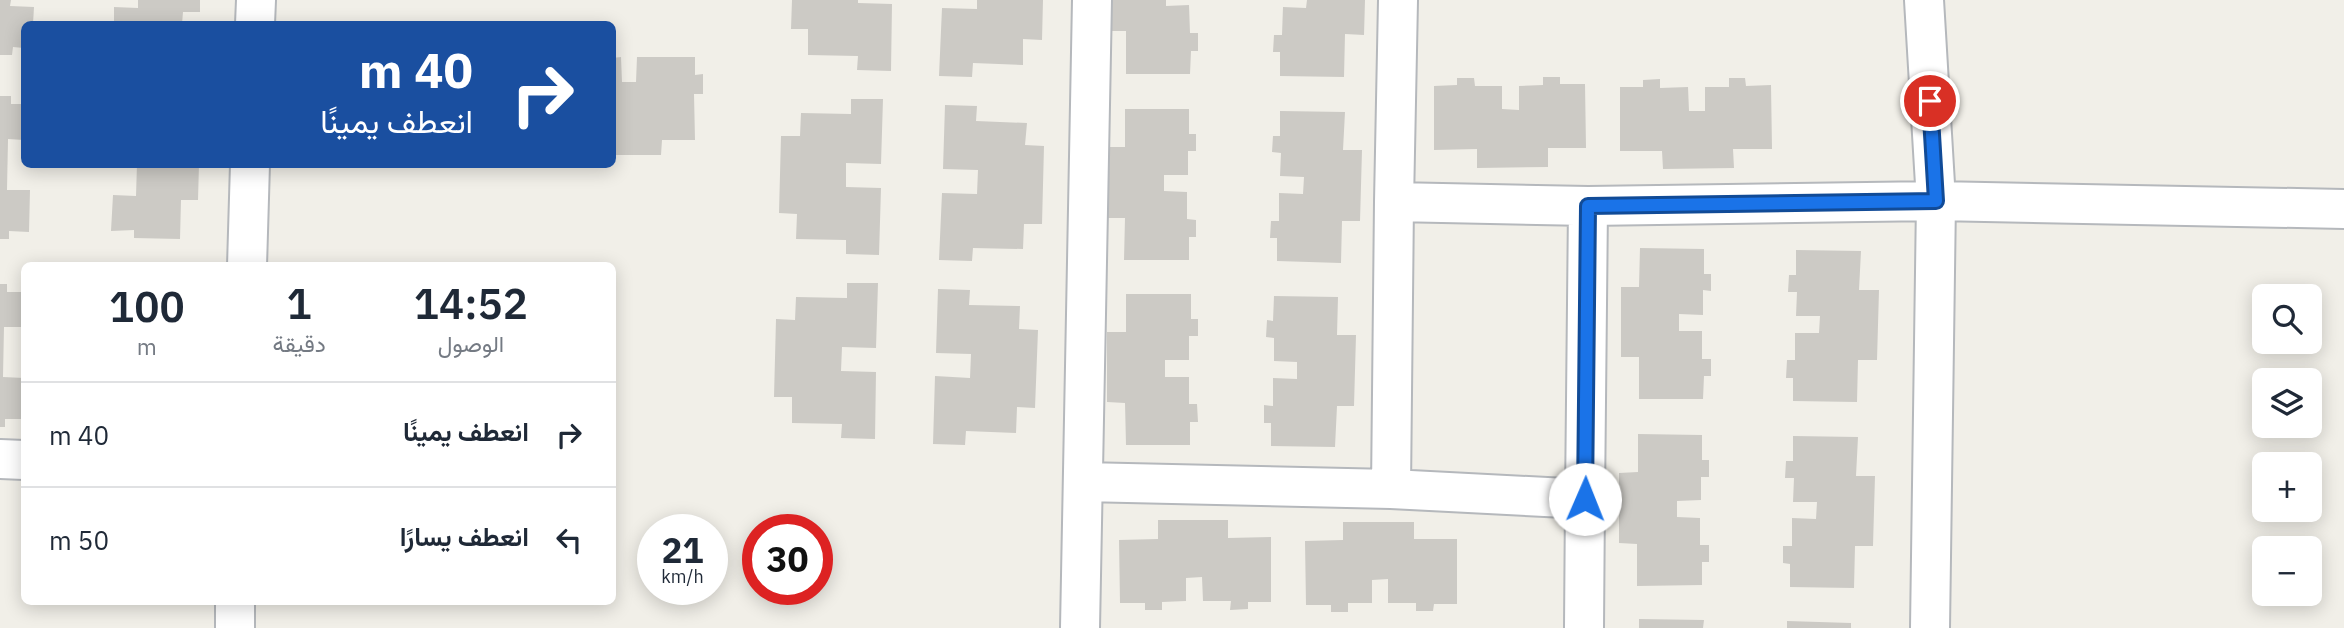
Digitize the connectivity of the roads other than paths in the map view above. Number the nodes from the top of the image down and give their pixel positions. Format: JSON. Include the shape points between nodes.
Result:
{"nodes":[{"id":1,"x":256,"y":0,"type":"edge"},
{"id":2,"x":1092,"y":0,"type":"edge"},
{"id":3,"x":1398,"y":0,"type":"edge"},
{"id":4,"x":1924,"y":0,"type":"edge"},
{"id":5,"x":255,"y":21,"type":"edge"},
{"id":6,"x":250,"y":168,"type":"edge"},
{"id":7,"x":1936,"y":201,"type":"junction"},
{"id":8,"x":1394,"y":202,"type":"junction"},
{"id":9,"x":1588,"y":206,"type":"junction"},
{"id":10,"x":2344,"y":209,"type":"edge"},
{"id":11,"x":247,"y":262,"type":"edge"},
{"id":12,"x":0,"y":459,"type":"edge"},
{"id":13,"x":21,"y":460,"type":"edge"},
{"id":14,"x":1083,"y":482,"type":"junction"},
{"id":15,"x":1391,"y":489,"type":"junction"},
{"id":16,"x":1585,"y":499,"type":"junction"},
{"id":17,"x":235,"y":605,"type":"edge"},
{"id":18,"x":235,"y":628,"type":"edge"},
{"id":19,"x":1080,"y":628,"type":"edge"},
{"id":20,"x":1584,"y":628,"type":"edge"},
{"id":21,"x":1930,"y":628,"type":"edge"}],
"edges":[{"from":1,"to":5,"type":"street"},
{"from":2,"to":14,"type":"street"},
{"from":3,"to":8,"type":"street"},
{"from":4,"to":7,"type":"street"},
{"from":6,"to":11,"type":"street"},
{"from":7,"to":9,"type":"street"},
{"from":7,"to":10,"type":"street"},
{"from":7,"to":21,"type":"street"},
{"from":8,"to":9,"type":"street"},
{"from":8,"to":15,"type":"street"},
{"from":9,"to":16,"type":"street"},
{"from":12,"to":13,"type":"street"},
{"from":14,"to":15,"type":"street"},
{"from":14,"to":19,"type":"street"},
{"from":15,"to":16,"type":"street"},
{"from":16,"to":20,"type":"street"},
{"from":17,"to":18,"type":"street"}]}
